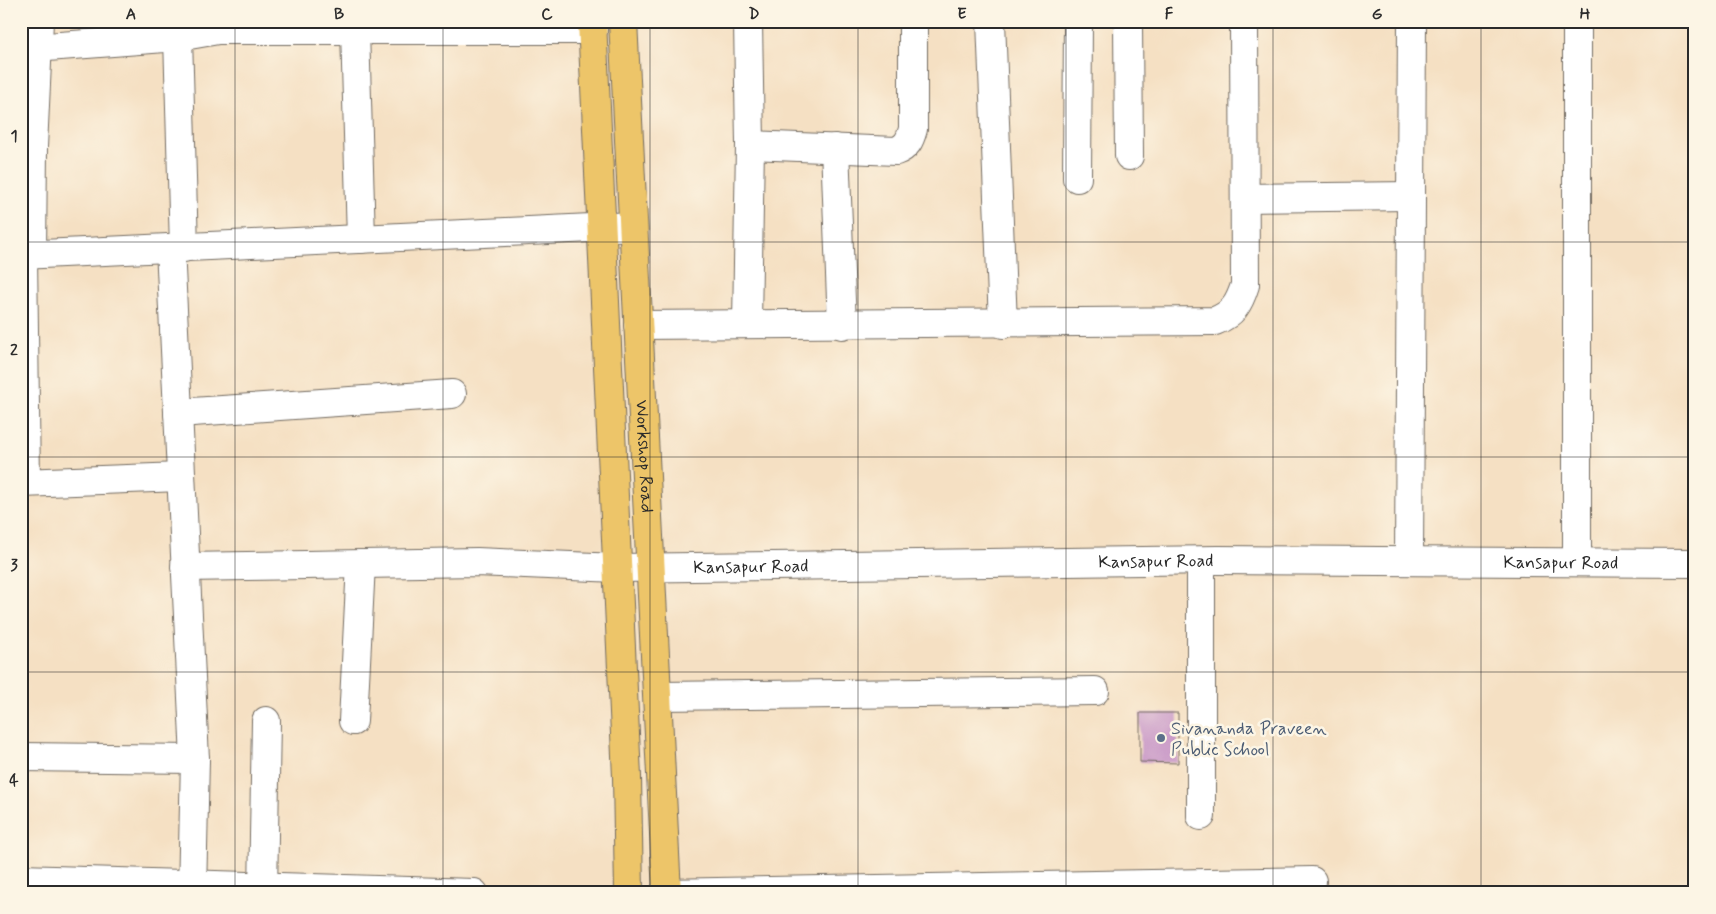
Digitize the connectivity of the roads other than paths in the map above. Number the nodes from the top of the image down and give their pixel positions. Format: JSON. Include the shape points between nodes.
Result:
{"nodes":[{"id":1,"x":39,"y":21,"type":"edge"},
{"id":2,"x":623,"y":21,"type":"edge"},
{"id":3,"x":748,"y":21,"type":"edge"},
{"id":4,"x":913,"y":21,"type":"edge"},
{"id":5,"x":991,"y":21,"type":"edge"},
{"id":6,"x":1078,"y":21,"type":"edge"},
{"id":7,"x":1128,"y":21,"type":"edge"},
{"id":8,"x":1244,"y":21,"type":"edge"},
{"id":9,"x":1412,"y":21,"type":"edge"},
{"id":10,"x":1577,"y":21,"type":"edge"},
{"id":11,"x":218,"y":26,"type":"edge"},
{"id":12,"x":458,"y":26,"type":"edge"},
{"id":13,"x":592,"y":26,"type":"edge"},
{"id":14,"x":339,"y":27,"type":"edge"},
{"id":15,"x":178,"y":37,"type":"junction"},
{"id":16,"x":30,"y":49,"type":"edge"},
{"id":17,"x":750,"y":145,"type":"junction"},
{"id":18,"x":835,"y":148,"type":"junction"},
{"id":19,"x":1129,"y":156,"type":"dead end"},
{"id":20,"x":1077,"y":178,"type":"dead end"},
{"id":21,"x":1411,"y":196,"type":"junction"},
{"id":22,"x":1244,"y":198,"type":"junction"},
{"id":23,"x":633,"y":226,"type":"junction"},
{"id":24,"x":602,"y":227,"type":"junction"},
{"id":25,"x":361,"y":239,"type":"junction"},
{"id":26,"x":177,"y":248,"type":"junction"},
{"id":27,"x":26,"y":255,"type":"edge"},
{"id":28,"x":747,"y":323,"type":"junction"},
{"id":29,"x":1002,"y":324,"type":"junction"},
{"id":30,"x":638,"y":325,"type":"junction"},
{"id":31,"x":842,"y":325,"type":"junction"},
{"id":32,"x":452,"y":394,"type":"dead end"},
{"id":33,"x":178,"y":413,"type":"junction"},
{"id":34,"x":181,"y":477,"type":"junction"},
{"id":35,"x":24,"y":483,"type":"edge"},
{"id":36,"x":1201,"y":561,"type":"junction"},
{"id":37,"x":1409,"y":561,"type":"junction"},
{"id":38,"x":1577,"y":562,"type":"junction"},
{"id":39,"x":1695,"y":563,"type":"edge"},
{"id":40,"x":361,"y":564,"type":"junction"},
{"id":41,"x":186,"y":567,"type":"junction"},
{"id":42,"x":650,"y":567,"type":"junction"},
{"id":43,"x":617,"y":568,"type":"junction"},
{"id":44,"x":1095,"y":690,"type":"dead end"},
{"id":45,"x":658,"y":696,"type":"junction"},
{"id":46,"x":353,"y":721,"type":"dead end"},
{"id":47,"x":266,"y":722,"type":"dead end"},
{"id":48,"x":21,"y":757,"type":"edge"},
{"id":49,"x":194,"y":759,"type":"junction"},
{"id":50,"x":1201,"y":816,"type":"dead end"},
{"id":51,"x":21,"y":880,"type":"edge"},
{"id":52,"x":1312,"y":881,"type":"dead end"},
{"id":53,"x":263,"y":889,"type":"edge"},
{"id":54,"x":192,"y":890,"type":"edge"},
{"id":55,"x":354,"y":890,"type":"edge"},
{"id":56,"x":22,"y":893,"type":"edge"},
{"id":57,"x":474,"y":893,"type":"edge"},
{"id":58,"x":629,"y":893,"type":"edge"},
{"id":59,"x":666,"y":893,"type":"edge"}],
"edges":[{"from":1,"to":16,"type":"street"},
{"from":2,"to":23,"type":"main road","name":"Workshop Road"},
{"from":3,"to":17,"type":"street"},
{"from":4,"to":18,"type":"street","via":[[913,129],[910,140],[904,148],[896,151]]},
{"from":5,"to":29,"type":"street"},
{"from":6,"to":20,"type":"street"},
{"from":7,"to":19,"type":"street"},
{"from":8,"to":22,"type":"street"},
{"from":9,"to":21,"type":"street"},
{"from":10,"to":38,"type":"street"},
{"from":11,"to":14,"type":"street"},
{"from":11,"to":15,"type":"street"},
{"from":12,"to":13,"type":"street"},
{"from":12,"to":14,"type":"street"},
{"from":13,"to":24,"type":"main road","name":"Workshop Road"},
{"from":14,"to":25,"type":"street"},
{"from":15,"to":16,"type":"street"},
{"from":15,"to":26,"type":"street"},
{"from":16,"to":27,"type":"street","via":[[33,147]]},
{"from":17,"to":18,"type":"street"},
{"from":17,"to":28,"type":"street"},
{"from":18,"to":31,"type":"street"},
{"from":21,"to":22,"type":"street"},
{"from":21,"to":37,"type":"street"},
{"from":22,"to":29,"type":"street","via":[[1245,285],[1239,303],[1228,315],[1214,321]]},
{"from":23,"to":24,"type":"street"},
{"from":23,"to":30,"type":"main road","name":"Workshop Road"},
{"from":24,"to":25,"type":"street"},
{"from":24,"to":43,"type":"main road","name":"Workshop Road"},
{"from":25,"to":26,"type":"street"},
{"from":26,"to":27,"type":"street"},
{"from":26,"to":33,"type":"street"},
{"from":27,"to":35,"type":"street"},
{"from":28,"to":30,"type":"street"},
{"from":28,"to":31,"type":"street"},
{"from":29,"to":31,"type":"street"},
{"from":30,"to":42,"type":"main road","name":"Workshop Road"},
{"from":32,"to":33,"type":"street"},
{"from":33,"to":34,"type":"street"},
{"from":34,"to":35,"type":"street"},
{"from":34,"to":41,"type":"street"},
{"from":36,"to":37,"type":"street","name":"Kansapur Road"},
{"from":36,"to":42,"type":"street","name":"Kansapur Road"},
{"from":36,"to":50,"type":"street"},
{"from":37,"to":38,"type":"street","name":"Kansapur Road"},
{"from":38,"to":39,"type":"street","name":"Kansapur Road"},
{"from":40,"to":41,"type":"street","name":"Kansapur Road"},
{"from":40,"to":43,"type":"street","name":"Kansapur Road","via":[[477,562]]},
{"from":40,"to":46,"type":"street"},
{"from":41,"to":49,"type":"street"},
{"from":42,"to":43,"type":"street","name":"Kansapur Road"},
{"from":42,"to":45,"type":"main road","name":"Workshop Road"},
{"from":43,"to":58,"type":"main road","name":"Workshop Road"},
{"from":44,"to":45,"type":"street"},
{"from":45,"to":59,"type":"main road","name":"Workshop Road"},
{"from":47,"to":53,"type":"street"},
{"from":48,"to":49,"type":"street"},
{"from":49,"to":54,"type":"street"},
{"from":51,"to":54,"type":"street"},
{"from":51,"to":56,"type":"street"},
{"from":52,"to":59,"type":"street"},
{"from":53,"to":54,"type":"street"},
{"from":53,"to":55,"type":"street"},
{"from":55,"to":57,"type":"street"}]}
